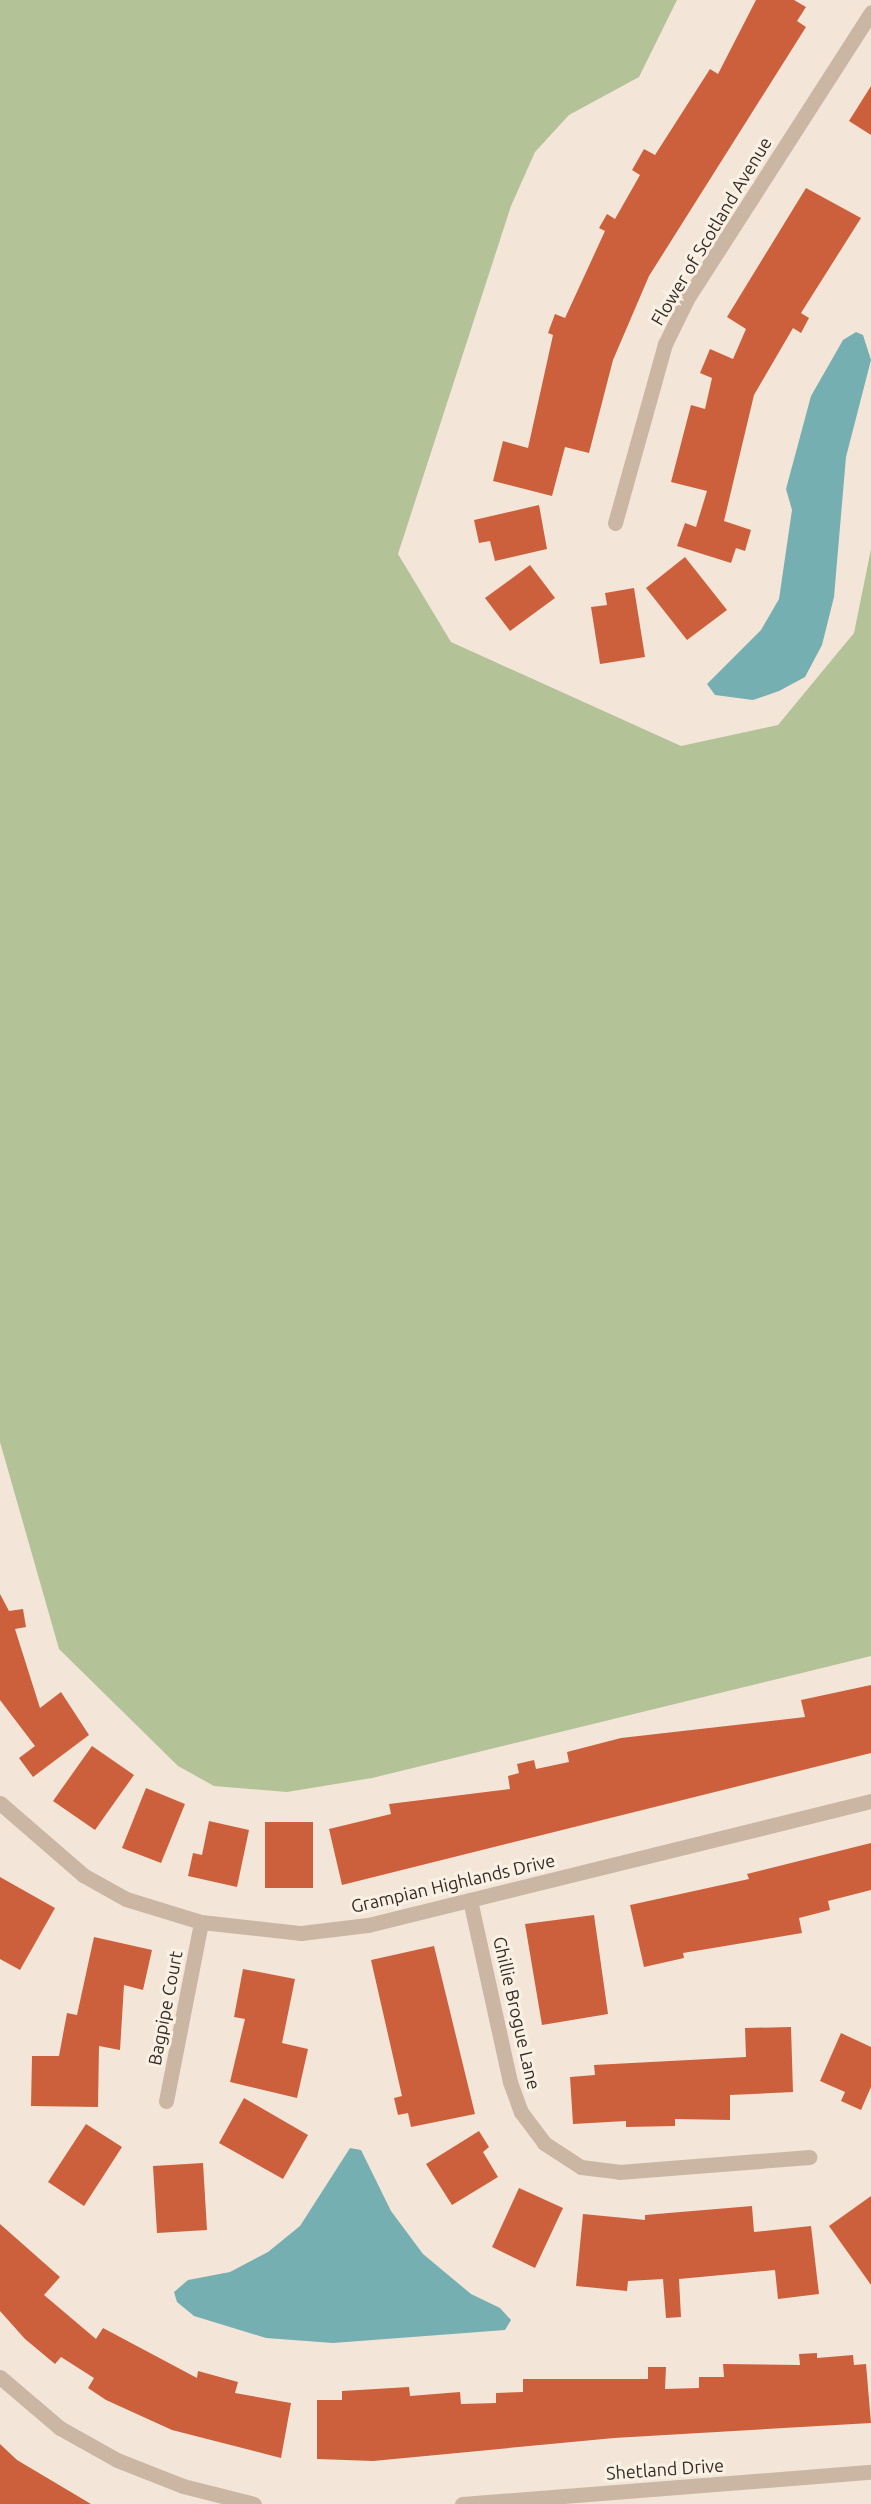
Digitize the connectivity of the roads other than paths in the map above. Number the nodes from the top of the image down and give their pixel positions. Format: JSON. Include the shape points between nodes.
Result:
{"nodes":[{"id":1,"x":870,"y":15,"type":"edge"},
{"id":2,"x":615,"y":523,"type":"dead end"},
{"id":3,"x":871,"y":1801,"type":"edge"},
{"id":4,"x":0,"y":1803,"type":"edge"},
{"id":5,"x":470,"y":1900,"type":"junction"},
{"id":6,"x":201,"y":1922,"type":"junction"},
{"id":7,"x":166,"y":2100,"type":"dead end"},
{"id":8,"x":809,"y":2157,"type":"dead end"},
{"id":9,"x":0,"y":2377,"type":"edge"},
{"id":10,"x":871,"y":2472,"type":"edge"},
{"id":11,"x":254,"y":2504,"type":"edge"},
{"id":12,"x":462,"y":2504,"type":"edge"}],
"edges":[{"from":1,"to":2,"type":"street","name":"Flower of Scotland Avenue","via":[[687,299],[665,344]]},
{"from":3,"to":5,"type":"street","name":"Grampian Highlands Drive"},
{"from":4,"to":6,"type":"street","name":"Grampian Highlands Drive","via":[[83,1875],[126,1899]]},
{"from":5,"to":6,"type":"street","name":"Grampian Highlands Drive","via":[[368,1925],[301,1933]]},
{"from":5,"to":8,"type":"street","name":"Ghillie Brogue Lane","via":[[510,2082],[522,2112],[544,2143],[581,2167],[619,2172]]},
{"from":6,"to":7,"type":"street","name":"Bagpipe Court"},
{"from":9,"to":11,"type":"street","via":[[60,2428],[117,2460],[183,2486]]},
{"from":10,"to":12,"type":"street","name":"Shetland Drive"}]}
